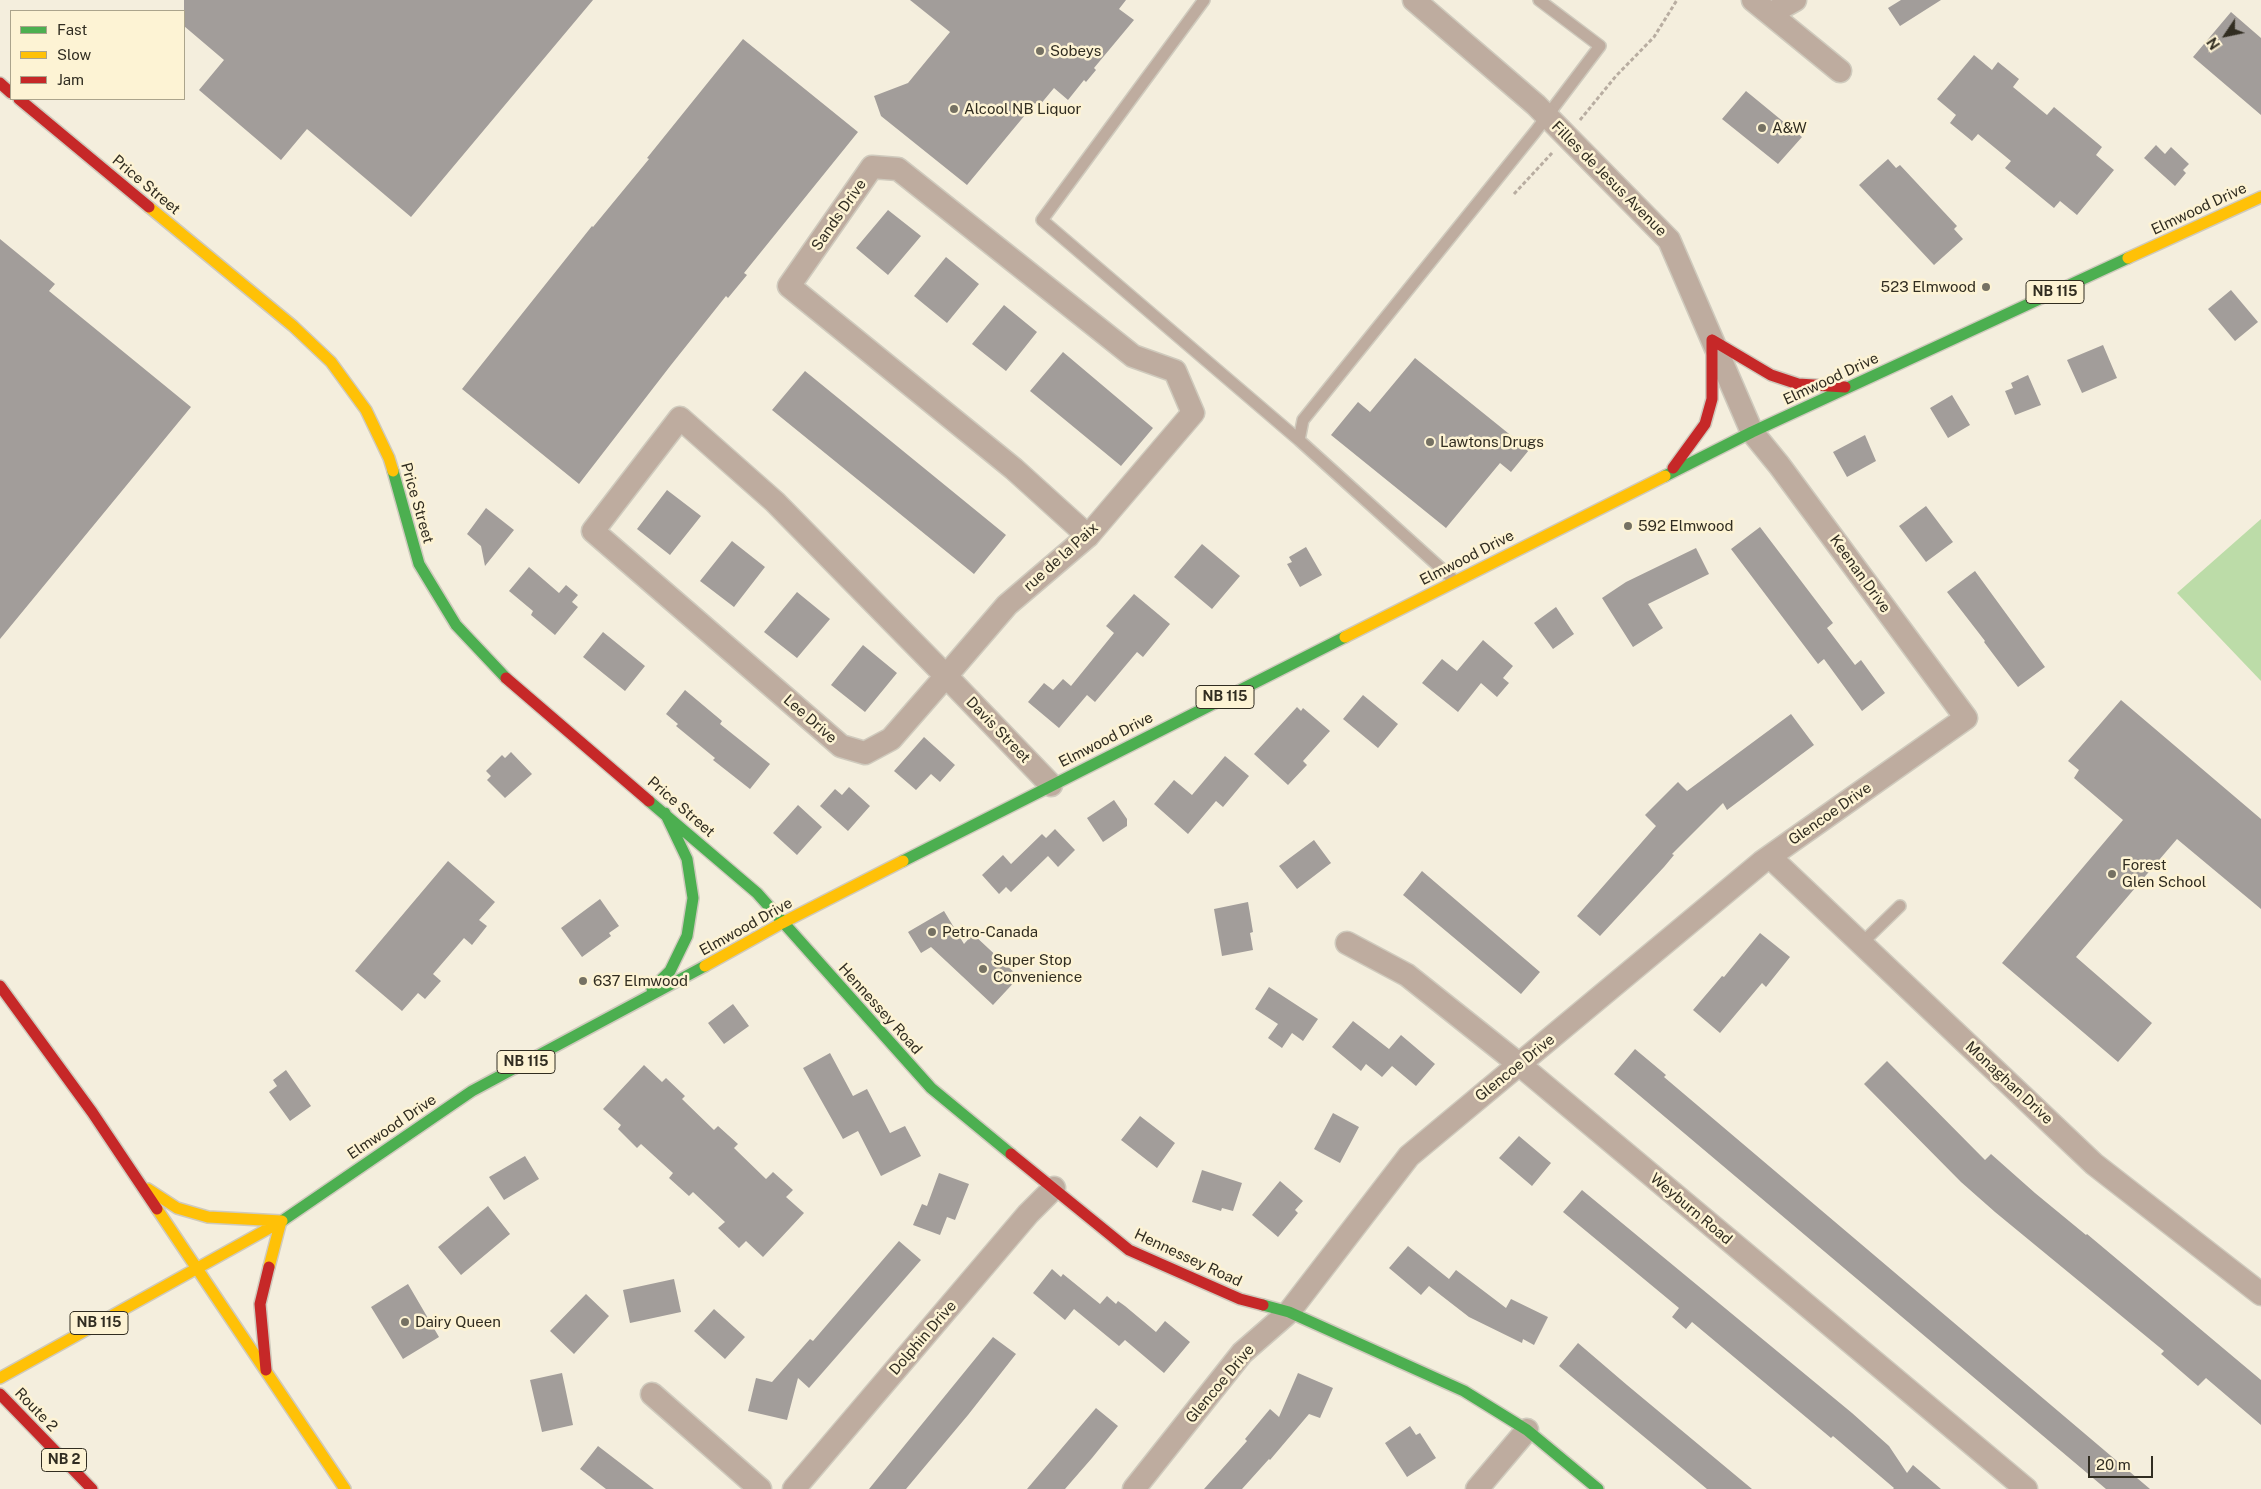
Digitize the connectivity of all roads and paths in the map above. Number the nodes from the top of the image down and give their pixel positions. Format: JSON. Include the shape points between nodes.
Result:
{"nodes":[{"id":1,"x":1204,"y":0,"type":"edge"},
{"id":2,"x":1414,"y":0,"type":"edge"},
{"id":3,"x":1539,"y":0,"type":"edge"},
{"id":4,"x":1677,"y":0,"type":"edge"},
{"id":5,"x":1753,"y":0,"type":"edge"},
{"id":6,"x":1795,"y":0,"type":"edge"},
{"id":7,"x":1770,"y":14,"type":"junction"},
{"id":8,"x":1840,"y":71,"type":"dead end"},
{"id":9,"x":0,"y":83,"type":"edge"},
{"id":10,"x":10,"y":92,"type":"edge"},
{"id":11,"x":20,"y":100,"type":"edge"},
{"id":12,"x":1546,"y":116,"type":"junction"},
{"id":13,"x":1567,"y":136,"type":"junction"},
{"id":14,"x":1514,"y":194,"type":"dead end"},
{"id":15,"x":2261,"y":197,"type":"edge"},
{"id":16,"x":1712,"y":340,"type":"junction"},
{"id":17,"x":1849,"y":387,"type":"junction"},
{"id":18,"x":1194,"y":413,"type":"joint"},
{"id":19,"x":1752,"y":432,"type":"junction"},
{"id":20,"x":1299,"y":440,"type":"junction"},
{"id":21,"x":1669,"y":473,"type":"junction"},
{"id":22,"x":1088,"y":536,"type":"junction"},
{"id":23,"x":1455,"y":581,"type":"junction"},
{"id":24,"x":946,"y":676,"type":"junction"},
{"id":25,"x":1966,"y":718,"type":"joint"},
{"id":26,"x":1051,"y":785,"type":"junction"},
{"id":27,"x":665,"y":813,"type":"junction"},
{"id":28,"x":1770,"y":856,"type":"junction"},
{"id":29,"x":1900,"y":906,"type":"dead end"},
{"id":30,"x":782,"y":923,"type":"junction"},
{"id":31,"x":1347,"y":943,"type":"dead end"},
{"id":32,"x":1861,"y":944,"type":"junction"},
{"id":33,"x":0,"y":986,"type":"edge"},
{"id":34,"x":643,"y":1000,"type":"junction"},
{"id":35,"x":1520,"y":1065,"type":"junction"},
{"id":36,"x":142,"y":1186,"type":"junction"},
{"id":37,"x":1054,"y":1188,"type":"junction"},
{"id":38,"x":281,"y":1221,"type":"junction"},
{"id":39,"x":197,"y":1268,"type":"junction"},
{"id":40,"x":2261,"y":1294,"type":"edge"},
{"id":41,"x":1289,"y":1312,"type":"junction"},
{"id":42,"x":266,"y":1371,"type":"junction"},
{"id":43,"x":0,"y":1378,"type":"edge"},
{"id":44,"x":0,"y":1394,"type":"edge"},
{"id":45,"x":652,"y":1394,"type":"dead end"},
{"id":46,"x":1527,"y":1430,"type":"junction"},
{"id":47,"x":92,"y":1489,"type":"edge"},
{"id":48,"x":345,"y":1489,"type":"edge"},
{"id":49,"x":760,"y":1489,"type":"edge"},
{"id":50,"x":794,"y":1489,"type":"edge"},
{"id":51,"x":1134,"y":1489,"type":"edge"},
{"id":52,"x":1477,"y":1489,"type":"edge"},
{"id":53,"x":1598,"y":1489,"type":"edge"},
{"id":54,"x":2026,"y":1489,"type":"edge"}],
"edges":[{"from":1,"to":20,"type":"lane","via":[[1042,220]]},
{"from":2,"to":12,"type":"street","name":"Filles de Jesus Avenue"},
{"from":3,"to":12,"type":"lane","via":[[1600,46]]},
{"from":4,"to":13,"type":"path","via":[[1654,37],[1616,76]]},
{"from":5,"to":7,"type":"street"},
{"from":6,"to":7,"type":"street"},
{"from":7,"to":8,"type":"street"},
{"from":9,"to":10,"type":"main road"},
{"from":11,"to":27,"type":"main road","name":"Price Street","via":[[293,326],[331,362],[366,410],[385,450],[419,564],[456,625],[503,676]]},
{"from":12,"to":13,"type":"street","name":"Filles de Jesus Avenue"},
{"from":12,"to":20,"type":"lane","via":[[1303,420]]},
{"from":13,"to":14,"type":"path"},
{"from":13,"to":16,"type":"street","name":"Filles de Jesus Avenue","via":[[1669,240]]},
{"from":15,"to":17,"type":"main road","name":"Elmwood Drive","number":"NB 115"},
{"from":16,"to":17,"type":"main road","via":[[1772,375],[1789,381]]},
{"from":16,"to":19,"type":"street","name":"Filles de Jesus Avenue"},
{"from":16,"to":21,"type":"main road","via":[[1712,399],[1705,424]]},
{"from":17,"to":19,"type":"main road","name":"Elmwood Drive","number":"NB 115"},
{"from":18,"to":22,"type":"street","name":"rue de la Paix"},
{"from":18,"to":22,"type":"street","name":"Sands Drive","via":[[1175,371],[1133,356],[898,169],[872,167],[789,286],[1014,469]]},
{"from":19,"to":21,"type":"main road","name":"Elmwood Drive","number":"NB 115"},
{"from":19,"to":25,"type":"street","name":"Keenan Drive"},
{"from":20,"to":23,"type":"lane"},
{"from":21,"to":23,"type":"main road","name":"Elmwood Drive","number":"NB 115"},
{"from":22,"to":24,"type":"street","name":"rue de la Paix","via":[[1007,605]]},
{"from":23,"to":26,"type":"main road","name":"Elmwood Drive","number":"NB 115"},
{"from":24,"to":24,"type":"street","name":"Lee Drive","via":[[891,739],[865,753],[841,746],[593,532],[680,418],[775,502]]},
{"from":24,"to":26,"type":"street","name":"Davis Street"},
{"from":25,"to":28,"type":"street","name":"Glencoe Drive"},
{"from":26,"to":30,"type":"main road","name":"Elmwood Drive","number":"NB 115"},
{"from":27,"to":30,"type":"main road","name":"Price Street","via":[[757,893]]},
{"from":27,"to":34,"type":"main road","via":[[687,860],[693,898],[687,936],[670,971]]},
{"from":28,"to":32,"type":"street","name":"Monaghan Drive"},
{"from":28,"to":35,"type":"street","name":"Glencoe Drive"},
{"from":29,"to":32,"type":"lane"},
{"from":30,"to":34,"type":"main road","name":"Elmwood Drive","number":"NB 115"},
{"from":30,"to":37,"type":"main road","name":"Hennessey Road","via":[[931,1088]]},
{"from":31,"to":35,"type":"street","name":"Weyburn Road","via":[[1407,975]]},
{"from":32,"to":40,"type":"street","name":"Monaghan Drive","via":[[2094,1164]]},
{"from":33,"to":36,"type":"main road","via":[[66,1074]]},
{"from":34,"to":38,"type":"main road","name":"Elmwood Drive","number":"NB 115","via":[[472,1091]]},
{"from":35,"to":41,"type":"street","name":"Glencoe Drive","via":[[1409,1156]]},
{"from":35,"to":54,"type":"street","name":"Weyburn Road"},
{"from":36,"to":38,"type":"main road","via":[[177,1208],[208,1217]]},
{"from":36,"to":39,"type":"main road"},
{"from":37,"to":41,"type":"main road","name":"Hennessey Road","via":[[1129,1250],[1240,1299]]},
{"from":37,"to":50,"type":"street","name":"Dolphin Drive","via":[[1028,1214]]},
{"from":38,"to":39,"type":"main road","name":"Elmwood Drive","number":"NB 115"},
{"from":38,"to":42,"type":"main road","via":[[260,1304]]},
{"from":39,"to":42,"type":"main road"},
{"from":39,"to":43,"type":"main road","name":"Elmwood Drive","number":"NB 115"},
{"from":41,"to":46,"type":"main road","name":"Hennessey Road","via":[[1464,1391]]},
{"from":41,"to":51,"type":"street","name":"Glencoe Drive","via":[[1242,1353]]},
{"from":42,"to":48,"type":"main road"},
{"from":44,"to":47,"type":"main road","name":"Route 2","number":"NB 2"},
{"from":45,"to":49,"type":"street"},
{"from":46,"to":52,"type":"street"},
{"from":46,"to":53,"type":"main road","name":"Hennessey Road"}]}
